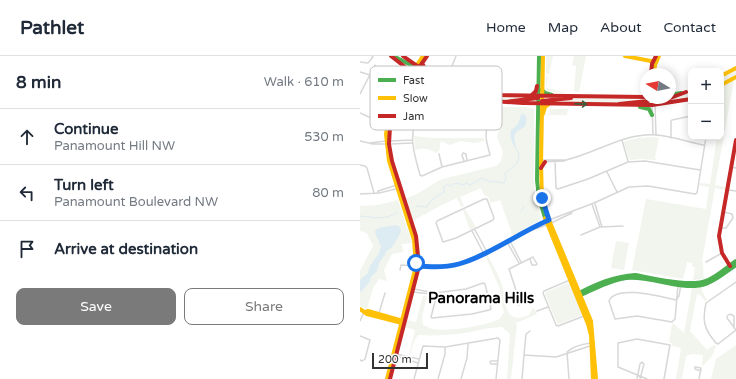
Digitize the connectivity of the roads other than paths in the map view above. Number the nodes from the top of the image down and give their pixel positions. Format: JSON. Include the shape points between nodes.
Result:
{"nodes":[{"id":1,"x":372,"y":56,"type":"edge"},
{"id":2,"x":392,"y":56,"type":"edge"},
{"id":3,"x":404,"y":56,"type":"edge"},
{"id":4,"x":423,"y":56,"type":"edge"},
{"id":5,"x":426,"y":56,"type":"edge"},
{"id":6,"x":456,"y":56,"type":"edge"},
{"id":7,"x":542,"y":56,"type":"edge"},
{"id":8,"x":625,"y":56,"type":"edge"},
{"id":9,"x":656,"y":56,"type":"edge"},
{"id":10,"x":659,"y":56,"type":"edge"},
{"id":11,"x":360,"y":62,"type":"edge"},
{"id":12,"x":655,"y":62,"type":"junction"},
{"id":13,"x":422,"y":63,"type":"junction"},
{"id":14,"x":401,"y":64,"type":"joint"},
{"id":15,"x":404,"y":66,"type":"edge"},
{"id":16,"x":415,"y":66,"type":"edge"},
{"id":17,"x":416,"y":66,"type":"edge"},
{"id":18,"x":418,"y":66,"type":"edge"},
{"id":19,"x":418,"y":66,"type":"edge"},
{"id":20,"x":423,"y":66,"type":"edge"},
{"id":21,"x":452,"y":66,"type":"edge"},
{"id":22,"x":653,"y":68,"type":"edge"},
{"id":23,"x":654,"y":68,"type":"edge"},
{"id":24,"x":736,"y":68,"type":"edge"},
{"id":25,"x":360,"y":72,"type":"edge"},
{"id":26,"x":724,"y":74,"type":"edge"},
{"id":27,"x":370,"y":75,"type":"joint"},
{"id":28,"x":735,"y":77,"type":"edge"},
{"id":29,"x":538,"y":82,"type":"junction"},
{"id":30,"x":724,"y":83,"type":"edge"},
{"id":31,"x":542,"y":90,"type":"junction"},
{"id":32,"x":686,"y":92,"type":"joint"},
{"id":33,"x":360,"y":94,"type":"edge"},
{"id":34,"x":502,"y":94,"type":"edge"},
{"id":35,"x":676,"y":94,"type":"edge"},
{"id":36,"x":532,"y":96,"type":"junction"},
{"id":37,"x":563,"y":96,"type":"junction"},
{"id":38,"x":582,"y":96,"type":"junction"},
{"id":39,"x":676,"y":96,"type":"edge"},
{"id":40,"x":640,"y":97,"type":"edge"},
{"id":41,"x":688,"y":99,"type":"edge"},
{"id":42,"x":540,"y":100,"type":"junction"},
{"id":43,"x":676,"y":100,"type":"edge"},
{"id":44,"x":640,"y":102,"type":"edge"},
{"id":45,"x":502,"y":103,"type":"edge"},
{"id":46,"x":502,"y":103,"type":"edge"},
{"id":47,"x":523,"y":104,"type":"junction"},
{"id":48,"x":549,"y":104,"type":"junction"},
{"id":49,"x":642,"y":104,"type":"edge"},
{"id":50,"x":653,"y":104,"type":"edge"},
{"id":51,"x":653,"y":104,"type":"edge"},
{"id":52,"x":616,"y":105,"type":"junction"},
{"id":53,"x":634,"y":106,"type":"junction"},
{"id":54,"x":538,"y":110,"type":"junction"},
{"id":55,"x":360,"y":113,"type":"edge"},
{"id":56,"x":652,"y":115,"type":"junction"},
{"id":57,"x":370,"y":116,"type":"edge"},
{"id":58,"x":688,"y":117,"type":"edge"},
{"id":59,"x":541,"y":118,"type":"junction"},
{"id":60,"x":388,"y":130,"type":"edge"},
{"id":61,"x":390,"y":130,"type":"edge"},
{"id":62,"x":413,"y":130,"type":"edge"},
{"id":63,"x":487,"y":130,"type":"edge"},
{"id":64,"x":653,"y":135,"type":"junction"},
{"id":65,"x":656,"y":135,"type":"junction"},
{"id":66,"x":671,"y":138,"type":"junction"},
{"id":67,"x":622,"y":140,"type":"junction"},
{"id":68,"x":705,"y":140,"type":"edge"},
{"id":69,"x":736,"y":140,"type":"edge"},
{"id":70,"x":360,"y":141,"type":"edge"},
{"id":71,"x":388,"y":142,"type":"junction"},
{"id":72,"x":412,"y":142,"type":"junction"},
{"id":73,"x":704,"y":145,"type":"junction"},
{"id":74,"x":438,"y":154,"type":"dead end"},
{"id":75,"x":467,"y":160,"type":"junction"},
{"id":76,"x":464,"y":161,"type":"junction"},
{"id":77,"x":540,"y":161,"type":"junction"},
{"id":78,"x":555,"y":161,"type":"junction"},
{"id":79,"x":628,"y":162,"type":"junction"},
{"id":80,"x":360,"y":165,"type":"edge"},
{"id":81,"x":442,"y":167,"type":"junction"},
{"id":82,"x":734,"y":168,"type":"edge"},
{"id":83,"x":700,"y":170,"type":"junction"},
{"id":84,"x":607,"y":172,"type":"junction"},
{"id":85,"x":398,"y":187,"type":"junction"},
{"id":86,"x":728,"y":190,"type":"junction"},
{"id":87,"x":736,"y":191,"type":"edge"},
{"id":88,"x":617,"y":192,"type":"junction"},
{"id":89,"x":375,"y":193,"type":"junction"},
{"id":90,"x":360,"y":194,"type":"edge"},
{"id":91,"x":594,"y":203,"type":"junction"},
{"id":92,"x":592,"y":204,"type":"junction"},
{"id":93,"x":723,"y":212,"type":"junction"},
{"id":94,"x":548,"y":222,"type":"junction"},
{"id":95,"x":623,"y":226,"type":"dead end"},
{"id":96,"x":601,"y":227,"type":"junction"},
{"id":97,"x":720,"y":228,"type":"junction"},
{"id":98,"x":474,"y":230,"type":"junction"},
{"id":99,"x":472,"y":231,"type":"junction"},
{"id":100,"x":581,"y":235,"type":"dead end"},
{"id":101,"x":509,"y":241,"type":"junction"},
{"id":102,"x":487,"y":252,"type":"junction"},
{"id":103,"x":722,"y":253,"type":"junction"},
{"id":104,"x":484,"y":254,"type":"junction"},
{"id":105,"x":530,"y":259,"type":"dead end"},
{"id":106,"x":736,"y":261,"type":"edge"},
{"id":107,"x":706,"y":262,"type":"dead end"},
{"id":108,"x":520,"y":263,"type":"junction"},
{"id":109,"x":736,"y":265,"type":"edge"},
{"id":110,"x":417,"y":266,"type":"junction"},
{"id":111,"x":730,"y":267,"type":"junction"},
{"id":112,"x":400,"y":270,"type":"dead end"},
{"id":113,"x":572,"y":279,"type":"junction"},
{"id":114,"x":736,"y":282,"type":"edge"},
{"id":115,"x":679,"y":283,"type":"junction"},
{"id":116,"x":412,"y":290,"type":"junction"},
{"id":117,"x":385,"y":293,"type":"dead end"},
{"id":118,"x":435,"y":293,"type":"junction"},
{"id":119,"x":579,"y":294,"type":"junction"},
{"id":120,"x":676,"y":300,"type":"junction"},
{"id":121,"x":519,"y":304,"type":"dead end"},
{"id":122,"x":548,"y":306,"type":"junction"},
{"id":123,"x":362,"y":311,"type":"edge"},
{"id":124,"x":537,"y":311,"type":"dead end"},
{"id":125,"x":587,"y":315,"type":"junction"},
{"id":126,"x":379,"y":316,"type":"junction"},
{"id":127,"x":360,"y":321,"type":"edge"},
{"id":128,"x":403,"y":322,"type":"junction"},
{"id":129,"x":734,"y":326,"type":"junction"},
{"id":130,"x":736,"y":330,"type":"edge"},
{"id":131,"x":530,"y":331,"type":"dead end"},
{"id":132,"x":360,"y":336,"type":"edge"},
{"id":133,"x":468,"y":344,"type":"junction"},
{"id":134,"x":592,"y":344,"type":"junction"},
{"id":135,"x":445,"y":347,"type":"junction"},
{"id":136,"x":567,"y":352,"type":"junction"},
{"id":137,"x":395,"y":355,"type":"junction"},
{"id":138,"x":524,"y":355,"type":"junction"},
{"id":139,"x":360,"y":360,"type":"edge"},
{"id":140,"x":419,"y":360,"type":"junction"},
{"id":141,"x":498,"y":361,"type":"junction"},
{"id":142,"x":418,"y":363,"type":"junction"},
{"id":143,"x":497,"y":364,"type":"junction"},
{"id":144,"x":700,"y":371,"type":"dead end"},
{"id":145,"x":638,"y":375,"type":"junction"},
{"id":146,"x":641,"y":378,"type":"edge"},
{"id":147,"x":389,"y":379,"type":"edge"},
{"id":148,"x":414,"y":379,"type":"edge"},
{"id":149,"x":438,"y":379,"type":"edge"},
{"id":150,"x":461,"y":379,"type":"edge"},
{"id":151,"x":496,"y":379,"type":"edge"},
{"id":152,"x":522,"y":379,"type":"edge"},
{"id":153,"x":569,"y":379,"type":"edge"},
{"id":154,"x":593,"y":379,"type":"edge"},
{"id":155,"x":596,"y":379,"type":"edge"},
{"id":156,"x":637,"y":379,"type":"edge"},
{"id":157,"x":646,"y":379,"type":"edge"},
{"id":158,"x":664,"y":379,"type":"edge"},
{"id":159,"x":699,"y":379,"type":"edge"}],
"edges":[{"from":1,"to":11,"type":"street","via":[[368,64]]},
{"from":2,"to":14,"type":"street"},
{"from":2,"to":16,"type":"street"},
{"from":3,"to":17,"type":"street"},
{"from":4,"to":18,"type":"street"},
{"from":5,"to":13,"type":"street"},
{"from":6,"to":21,"type":"street"},
{"from":7,"to":29,"type":"street"},
{"from":7,"to":31,"type":"street"},
{"from":8,"to":12,"type":"street"},
{"from":9,"to":12,"type":"street"},
{"from":10,"to":12,"type":"street"},
{"from":12,"to":22,"type":"street"},
{"from":12,"to":23,"type":"street"},
{"from":13,"to":19,"type":"street"},
{"from":13,"to":20,"type":"street"},
{"from":14,"to":15,"type":"street"},
{"from":24,"to":26,"type":"street"},
{"from":25,"to":27,"type":"street"},
{"from":27,"to":33,"type":"street"},
{"from":28,"to":30,"type":"street"},
{"from":29,"to":36,"type":"street"},
{"from":29,"to":42,"type":"street"},
{"from":31,"to":37,"type":"street","via":[[547,94]]},
{"from":31,"to":42,"type":"street"},
{"from":32,"to":35,"type":"street"},
{"from":32,"to":39,"type":"street"},
{"from":34,"to":36,"type":"street"},
{"from":36,"to":42,"type":"street"},
{"from":37,"to":38,"type":"street"},
{"from":37,"to":42,"type":"street"},
{"from":38,"to":40,"type":"street"},
{"from":38,"to":42,"type":"street"},
{"from":41,"to":43,"type":"street"},
{"from":42,"to":45,"type":"street"},
{"from":42,"to":47,"type":"street"},
{"from":42,"to":48,"type":"street"},
{"from":42,"to":54,"type":"street"},
{"from":42,"to":59,"type":"street"},
{"from":44,"to":52,"type":"street"},
{"from":46,"to":47,"type":"street"},
{"from":47,"to":54,"type":"street","via":[[534,106]]},
{"from":48,"to":52,"type":"street","one_way":true},
{"from":48,"to":59,"type":"street"},
{"from":49,"to":53,"type":"street"},
{"from":50,"to":56,"type":"street"},
{"from":51,"to":65,"type":"street"},
{"from":52,"to":53,"type":"street"},
{"from":53,"to":56,"type":"street","via":[[649,109]]},
{"from":54,"to":77,"type":"street"},
{"from":55,"to":57,"type":"street"},
{"from":56,"to":64,"type":"street"},
{"from":58,"to":66,"type":"street","via":[[671,121]]},
{"from":59,"to":77,"type":"street"},
{"from":60,"to":71,"type":"street"},
{"from":61,"to":71,"type":"street"},
{"from":62,"to":72,"type":"street"},
{"from":63,"to":75,"type":"street","via":[[490,154]]},
{"from":64,"to":65,"type":"street"},
{"from":64,"to":67,"type":"street"},
{"from":65,"to":66,"type":"street"},
{"from":66,"to":73,"type":"street"},
{"from":67,"to":78,"type":"street","via":[[581,156]]},
{"from":67,"to":79,"type":"street"},
{"from":68,"to":73,"type":"street"},
{"from":69,"to":82,"type":"street"},
{"from":70,"to":71,"type":"street"},
{"from":71,"to":72,"type":"street"},
{"from":71,"to":85,"type":"street"},
{"from":72,"to":81,"type":"street","via":[[420,175]]},
{"from":73,"to":83,"type":"street"},
{"from":74,"to":81,"type":"street"},
{"from":75,"to":76,"type":"street"},
{"from":75,"to":76,"type":"street","via":[[464,153]]},
{"from":76,"to":81,"type":"street"},
{"from":77,"to":78,"type":"street"},
{"from":77,"to":78,"type":"street"},
{"from":77,"to":94,"type":"street","via":[[542,198]]},
{"from":77,"to":94,"type":"street","via":[[539,198]]},
{"from":78,"to":84,"type":"street","via":[[558,189]]},
{"from":79,"to":83,"type":"street","via":[[645,161]]},
{"from":79,"to":84,"type":"street"},
{"from":80,"to":89,"type":"street","via":[[367,168]]},
{"from":82,"to":86,"type":"street"},
{"from":83,"to":88,"type":"street","via":[[695,194],[641,186]]},
{"from":84,"to":88,"type":"street"},
{"from":85,"to":89,"type":"street"},
{"from":85,"to":110,"type":"street","via":[[416,236]]},
{"from":86,"to":87,"type":"street"},
{"from":86,"to":93,"type":"street"},
{"from":88,"to":91,"type":"street"},
{"from":89,"to":90,"type":"street"},
{"from":91,"to":92,"type":"street"},
{"from":91,"to":96,"type":"street"},
{"from":92,"to":94,"type":"street"},
{"from":92,"to":96,"type":"street"},
{"from":93,"to":97,"type":"street"},
{"from":93,"to":97,"type":"street","via":[[732,214],[734,218],[726,228]]},
{"from":94,"to":101,"type":"street","via":[[529,229]]},
{"from":94,"to":113,"type":"street"},
{"from":95,"to":96,"type":"street"},
{"from":96,"to":100,"type":"street"},
{"from":97,"to":103,"type":"street","via":[[719,244]]},
{"from":98,"to":99,"type":"street"},
{"from":98,"to":99,"type":"street","via":[[494,218],[487,199],[448,215],[436,223],[442,242]]},
{"from":98,"to":102,"type":"street"},
{"from":99,"to":104,"type":"street"},
{"from":101,"to":102,"type":"street"},
{"from":101,"to":108,"type":"street"},
{"from":102,"to":104,"type":"street"},
{"from":103,"to":107,"type":"street"},
{"from":103,"to":111,"type":"street"},
{"from":104,"to":110,"type":"street","via":[[465,263]]},
{"from":105,"to":108,"type":"street"},
{"from":106,"to":111,"type":"street"},
{"from":108,"to":121,"type":"street","via":[[508,270]]},
{"from":109,"to":111,"type":"street"},
{"from":110,"to":112,"type":"street","via":[[401,265]]},
{"from":110,"to":116,"type":"street"},
{"from":111,"to":115,"type":"street","via":[[703,285]]},
{"from":113,"to":119,"type":"street"},
{"from":113,"to":122,"type":"street","via":[[544,291]]},
{"from":114,"to":130,"type":"street","via":[[706,303],[704,322],[706,331],[716,344]]},
{"from":115,"to":119,"type":"street","via":[[625,278]]},
{"from":115,"to":120,"type":"street"},
{"from":116,"to":118,"type":"street"},
{"from":116,"to":128,"type":"street"},
{"from":117,"to":126,"type":"street"},
{"from":118,"to":118,"type":"street","via":[[432,318],[472,314],[490,309],[489,296],[483,283],[466,289]]},
{"from":119,"to":125,"type":"street"},
{"from":120,"to":120,"type":"street","via":[[675,319],[672,322],[637,316],[617,320],[609,301],[617,295],[633,292]]},
{"from":122,"to":124,"type":"street"},
{"from":122,"to":125,"type":"street","via":[[558,326]]},
{"from":123,"to":126,"type":"street"},
{"from":123,"to":127,"type":"street"},
{"from":125,"to":134,"type":"street","via":[[593,329]]},
{"from":126,"to":128,"type":"street"},
{"from":128,"to":137,"type":"street"},
{"from":129,"to":129,"type":"street","via":[[734,316],[730,314],[727,318]]},
{"from":129,"to":130,"type":"street"},
{"from":131,"to":138,"type":"street","via":[[526,334]]},
{"from":132,"to":139,"type":"street","via":[[370,340],[365,359]]},
{"from":133,"to":135,"type":"street"},
{"from":133,"to":141,"type":"street","via":[[498,338]]},
{"from":133,"to":150,"type":"street"},
{"from":134,"to":136,"type":"street","via":[[577,346]]},
{"from":134,"to":154,"type":"street"},
{"from":134,"to":155,"type":"street"},
{"from":135,"to":140,"type":"street","via":[[423,346]]},
{"from":135,"to":149,"type":"street"},
{"from":136,"to":138,"type":"street","via":[[556,357]]},
{"from":136,"to":153,"type":"street"},
{"from":137,"to":140,"type":"street"},
{"from":137,"to":142,"type":"street"},
{"from":137,"to":147,"type":"street"},
{"from":138,"to":152,"type":"street"},
{"from":140,"to":142,"type":"street"},
{"from":141,"to":143,"type":"street"},
{"from":141,"to":143,"type":"street","via":[[490,362]]},
{"from":142,"to":148,"type":"street"},
{"from":143,"to":151,"type":"street"},
{"from":144,"to":159,"type":"street"},
{"from":145,"to":146,"type":"street"},
{"from":145,"to":146,"type":"street","via":[[643,363]]},
{"from":145,"to":156,"type":"street"},
{"from":145,"to":158,"type":"street","via":[[618,367],[619,342],[637,339],[670,345]]},
{"from":146,"to":157,"type":"street"}]}
